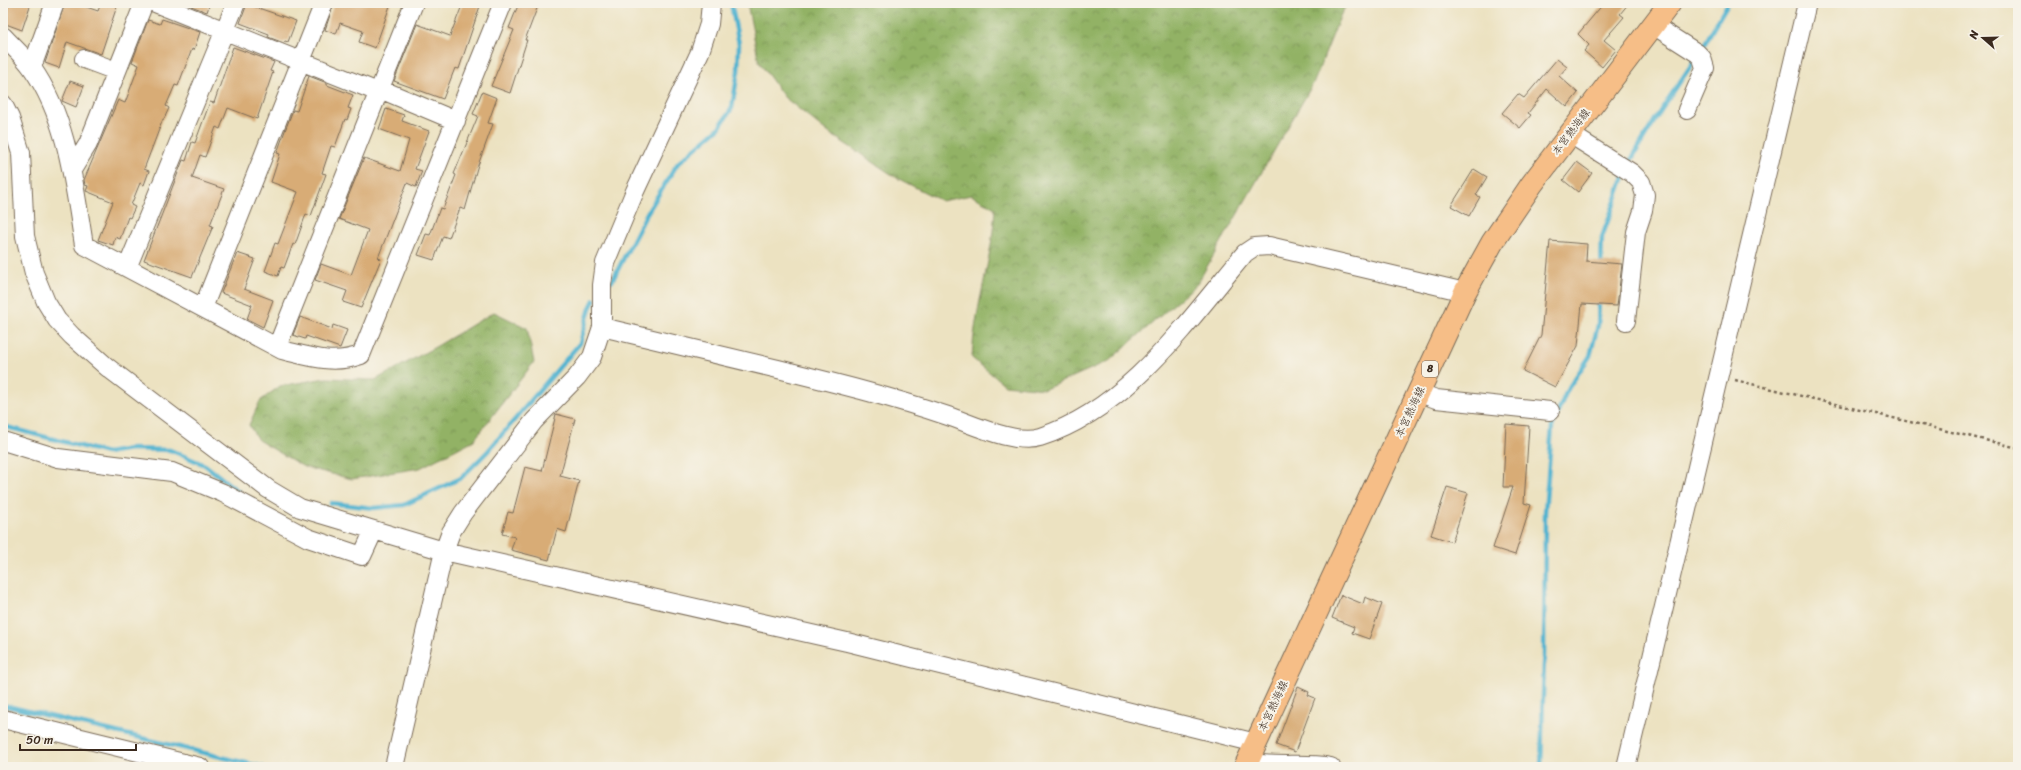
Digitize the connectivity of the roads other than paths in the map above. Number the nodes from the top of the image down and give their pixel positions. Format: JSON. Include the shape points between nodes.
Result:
{"nodes":[{"id":1,"x":55,"y":3,"type":"edge"},
{"id":2,"x":144,"y":3,"type":"edge"},
{"id":3,"x":155,"y":3,"type":"edge"},
{"id":4,"x":236,"y":3,"type":"edge"},
{"id":5,"x":324,"y":3,"type":"edge"},
{"id":6,"x":414,"y":3,"type":"edge"},
{"id":7,"x":503,"y":3,"type":"edge"},
{"id":8,"x":711,"y":3,"type":"edge"},
{"id":9,"x":1670,"y":3,"type":"edge"},
{"id":10,"x":1807,"y":3,"type":"edge"},
{"id":11,"x":1653,"y":25,"type":"junction"},
{"id":12,"x":224,"y":31,"type":"junction"},
{"id":13,"x":3,"y":36,"type":"edge"},
{"id":14,"x":84,"y":60,"type":"dead end"},
{"id":15,"x":301,"y":61,"type":"junction"},
{"id":16,"x":32,"y":67,"type":"junction"},
{"id":17,"x":116,"y":71,"type":"junction"},
{"id":18,"x":379,"y":91,"type":"junction"},
{"id":19,"x":3,"y":104,"type":"edge"},
{"id":20,"x":1687,"y":110,"type":"dead end"},
{"id":21,"x":456,"y":121,"type":"junction"},
{"id":22,"x":1570,"y":134,"type":"junction"},
{"id":23,"x":72,"y":170,"type":"junction"},
{"id":24,"x":127,"y":268,"type":"junction"},
{"id":25,"x":1465,"y":292,"type":"junction"},
{"id":26,"x":204,"y":308,"type":"junction"},
{"id":27,"x":1626,"y":321,"type":"dead end"},
{"id":28,"x":602,"y":327,"type":"junction"},
{"id":29,"x":277,"y":347,"type":"junction"},
{"id":30,"x":1420,"y":393,"type":"junction"},
{"id":31,"x":1550,"y":411,"type":"dead end"},
{"id":32,"x":3,"y":441,"type":"edge"},
{"id":33,"x":374,"y":530,"type":"junction"},
{"id":34,"x":444,"y":551,"type":"junction"},
{"id":35,"x":3,"y":719,"type":"edge"},
{"id":36,"x":1250,"y":758,"type":"edge"},
{"id":37,"x":200,"y":767,"type":"edge"},
{"id":38,"x":394,"y":767,"type":"edge"},
{"id":39,"x":1331,"y":767,"type":"edge"},
{"id":40,"x":1626,"y":767,"type":"edge"}],
"edges":[{"from":1,"to":16,"type":"street"},
{"from":2,"to":17,"type":"street"},
{"from":3,"to":12,"type":"street"},
{"from":4,"to":12,"type":"street"},
{"from":5,"to":15,"type":"street"},
{"from":6,"to":18,"type":"street"},
{"from":7,"to":21,"type":"street"},
{"from":8,"to":28,"type":"street","via":[[709,24],[700,52],[635,191],[605,263]]},
{"from":9,"to":11,"type":"main road","name":"本宮熱海線","number":"8"},
{"from":10,"to":40,"type":"street"},
{"from":11,"to":20,"type":"street","via":[[1699,56],[1705,68]]},
{"from":11,"to":22,"type":"main road","name":"本宮熱海線","number":"8"},
{"from":12,"to":15,"type":"street"},
{"from":12,"to":24,"type":"street"},
{"from":13,"to":16,"type":"street"},
{"from":14,"to":17,"type":"street"},
{"from":15,"to":18,"type":"street"},
{"from":15,"to":26,"type":"street"},
{"from":16,"to":23,"type":"street","via":[[46,91],[55,114],[65,140]]},
{"from":17,"to":23,"type":"street","via":[[88,144]]},
{"from":18,"to":21,"type":"street"},
{"from":18,"to":29,"type":"street"},
{"from":19,"to":33,"type":"street","via":[[21,153],[25,236],[34,274],[57,320],[107,367],[268,489],[300,508]]},
{"from":21,"to":29,"type":"street","via":[[361,355],[346,360],[317,359]]},
{"from":22,"to":25,"type":"main road","name":"本宮熱海線","number":"8","via":[[1492,243]]},
{"from":22,"to":27,"type":"street","via":[[1641,182],[1645,195],[1636,232]]},
{"from":23,"to":24,"type":"street","via":[[84,245]]},
{"from":24,"to":26,"type":"street"},
{"from":25,"to":28,"type":"street","via":[[1269,246],[1254,247],[1245,254],[1162,351],[1123,390],[1072,425],[1038,438],[998,434],[899,399]]},
{"from":25,"to":30,"type":"main road","name":"本宮熱海線","number":"8"},
{"from":26,"to":29,"type":"street"},
{"from":28,"to":34,"type":"street","via":[[592,357],[534,421],[463,513],[451,532]]},
{"from":30,"to":31,"type":"street","via":[[1436,399]]},
{"from":30,"to":36,"type":"main road","name":"本宮熱海線","number":"8"},
{"from":32,"to":33,"type":"street","via":[[65,459],[172,472],[222,493],[308,538],[362,556]]},
{"from":33,"to":34,"type":"street"},
{"from":34,"to":36,"type":"street","via":[[847,642]]},
{"from":34,"to":38,"type":"street"},
{"from":35,"to":37,"type":"street"},
{"from":36,"to":39,"type":"street","via":[[1261,765]]}]}
